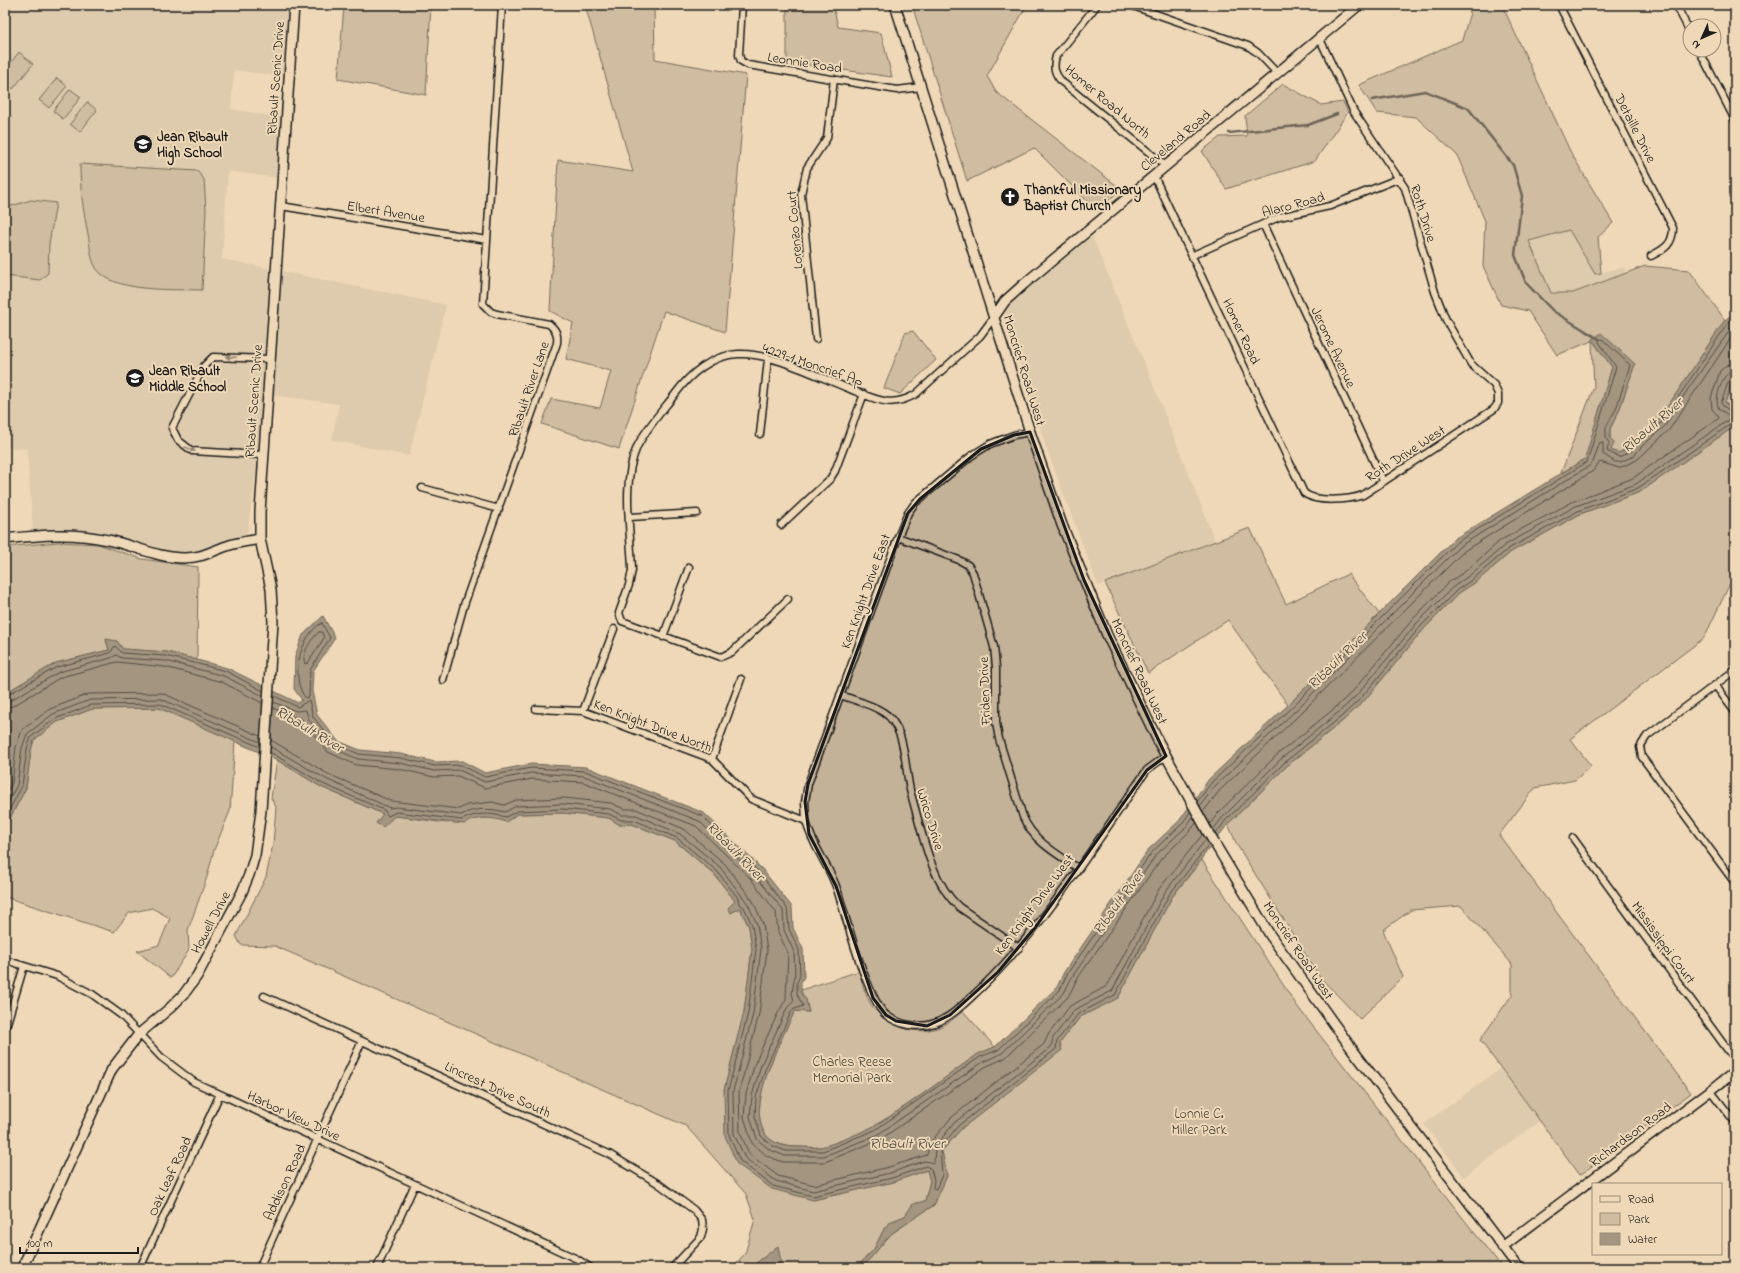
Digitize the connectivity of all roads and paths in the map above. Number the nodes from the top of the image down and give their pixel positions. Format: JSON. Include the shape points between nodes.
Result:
{"nodes":[{"id":1,"x":294,"y":5,"type":"edge"},
{"id":2,"x":502,"y":5,"type":"edge"},
{"id":3,"x":742,"y":5,"type":"edge"},
{"id":4,"x":895,"y":5,"type":"edge"},
{"id":5,"x":1097,"y":5,"type":"edge"},
{"id":6,"x":1130,"y":5,"type":"edge"},
{"id":7,"x":1359,"y":5,"type":"edge"},
{"id":8,"x":1559,"y":5,"type":"edge"},
{"id":9,"x":1676,"y":5,"type":"edge"},
{"id":10,"x":1683,"y":18,"type":"edge"},
{"id":11,"x":1320,"y":39,"type":"junction"},
{"id":12,"x":1703,"y":58,"type":"edge"},
{"id":13,"x":1277,"y":73,"type":"junction"},
{"id":14,"x":834,"y":79,"type":"junction"},
{"id":15,"x":921,"y":87,"type":"junction"},
{"id":16,"x":1735,"y":120,"type":"edge"},
{"id":17,"x":1166,"y":166,"type":"junction"},
{"id":18,"x":1154,"y":176,"type":"junction"},
{"id":19,"x":1400,"y":178,"type":"junction"},
{"id":20,"x":281,"y":206,"type":"junction"},
{"id":21,"x":1263,"y":224,"type":"junction"},
{"id":22,"x":487,"y":240,"type":"junction"},
{"id":23,"x":1193,"y":255,"type":"junction"},
{"id":24,"x":1651,"y":256,"type":"dead end"},
{"id":25,"x":994,"y":317,"type":"junction"},
{"id":26,"x":816,"y":339,"type":"dead end"},
{"id":27,"x":270,"y":359,"type":"junction"},
{"id":28,"x":768,"y":359,"type":"junction"},
{"id":29,"x":864,"y":394,"type":"junction"},
{"id":30,"x":1498,"y":394,"type":"joint"},
{"id":31,"x":1030,"y":432,"type":"junction"},
{"id":32,"x":760,"y":434,"type":"dead end"},
{"id":33,"x":264,"y":455,"type":"junction"},
{"id":34,"x":1383,"y":482,"type":"junction"},
{"id":35,"x":422,"y":488,"type":"dead end"},
{"id":36,"x":1309,"y":496,"type":"joint"},
{"id":37,"x":499,"y":509,"type":"junction"},
{"id":38,"x":697,"y":512,"type":"dead end"},
{"id":39,"x":630,"y":517,"type":"junction"},
{"id":40,"x":781,"y":525,"type":"dead end"},
{"id":41,"x":898,"y":537,"type":"junction"},
{"id":42,"x":5,"y":539,"type":"edge"},
{"id":43,"x":260,"y":539,"type":"junction"},
{"id":44,"x":689,"y":567,"type":"dead end"},
{"id":45,"x":788,"y":599,"type":"dead end"},
{"id":46,"x":614,"y":629,"type":"dead end"},
{"id":47,"x":663,"y":637,"type":"junction"},
{"id":48,"x":1735,"y":670,"type":"edge"},
{"id":49,"x":741,"y":679,"type":"dead end"},
{"id":50,"x":443,"y":680,"type":"dead end"},
{"id":51,"x":1715,"y":685,"type":"junction"},
{"id":52,"x":840,"y":695,"type":"junction"},
{"id":53,"x":536,"y":709,"type":"dead end"},
{"id":54,"x":583,"y":711,"type":"junction"},
{"id":55,"x":1735,"y":712,"type":"edge"},
{"id":56,"x":1166,"y":756,"type":"junction"},
{"id":57,"x":712,"y":759,"type":"junction"},
{"id":58,"x":806,"y":821,"type":"junction"},
{"id":59,"x":1573,"y":838,"type":"dead end"},
{"id":60,"x":1078,"y":868,"type":"junction"},
{"id":61,"x":1735,"y":883,"type":"edge"},
{"id":62,"x":1019,"y":948,"type":"junction"},
{"id":63,"x":5,"y":960,"type":"edge"},
{"id":64,"x":24,"y":966,"type":"junction"},
{"id":65,"x":264,"y":996,"type":"dead end"},
{"id":66,"x":5,"y":1030,"type":"edge"},
{"id":67,"x":139,"y":1034,"type":"junction"},
{"id":68,"x":362,"y":1041,"type":"junction"},
{"id":69,"x":1735,"y":1060,"type":"edge"},
{"id":70,"x":1735,"y":1072,"type":"edge"},
{"id":71,"x":1710,"y":1090,"type":"junction"},
{"id":72,"x":220,"y":1094,"type":"junction"},
{"id":73,"x":1735,"y":1122,"type":"edge"},
{"id":74,"x":318,"y":1139,"type":"junction"},
{"id":75,"x":415,"y":1184,"type":"junction"},
{"id":76,"x":1502,"y":1247,"type":"junction"},
{"id":77,"x":22,"y":1268,"type":"edge"},
{"id":78,"x":140,"y":1268,"type":"edge"},
{"id":79,"x":258,"y":1268,"type":"edge"},
{"id":80,"x":377,"y":1268,"type":"edge"},
{"id":81,"x":591,"y":1268,"type":"edge"},
{"id":82,"x":672,"y":1268,"type":"edge"},
{"id":83,"x":1519,"y":1268,"type":"edge"}],
"edges":[{"from":1,"to":20,"type":"street","name":"Ribault Scenic Drive"},
{"from":2,"to":22,"type":"street","name":"Ribault River Lane"},
{"from":3,"to":14,"type":"street","name":"Leonnie Road","via":[[739,55],[744,63]]},
{"from":4,"to":15,"type":"street","name":"Moncrief Road West"},
{"from":5,"to":17,"type":"street","name":"Homer Road North","via":[[1056,56],[1054,71],[1062,82]]},
{"from":6,"to":13,"type":"street","via":[[1248,46]]},
{"from":7,"to":11,"type":"street","name":"Cleveland Road"},
{"from":8,"to":24,"type":"street","name":"Detaille Drive","via":[[1673,228],[1670,244]]},
{"from":9,"to":10,"type":"street"},
{"from":11,"to":13,"type":"street","name":"Cleveland Road"},
{"from":11,"to":19,"type":"street","name":"Roth Drive","via":[[1354,112]]},
{"from":12,"to":16,"type":"street"},
{"from":13,"to":17,"type":"street","name":"Cleveland Road"},
{"from":14,"to":15,"type":"street","name":"Leonnie Road","via":[[897,90]]},
{"from":14,"to":26,"type":"street","name":"Lorenzo Court","via":[[827,138],[807,168],[801,194]]},
{"from":15,"to":25,"type":"street","name":"Moncrief Road West"},
{"from":17,"to":18,"type":"street","name":"Cleveland Road"},
{"from":18,"to":23,"type":"street","name":"Homer Road"},
{"from":18,"to":25,"type":"street","name":"Cleveland Road","via":[[1005,301]]},
{"from":19,"to":21,"type":"street","name":"Alaro Road","via":[[1330,206],[1289,214]]},
{"from":19,"to":30,"type":"street","name":"Roth Drive","via":[[1406,188],[1435,292],[1446,320],[1471,364],[1494,385]]},
{"from":20,"to":22,"type":"street","name":"Elbert Avenue"},
{"from":20,"to":27,"type":"street","name":"Ribault Scenic Drive"},
{"from":21,"to":23,"type":"street","name":"Alaro Road"},
{"from":21,"to":34,"type":"street","name":"Jerome Avenue"},
{"from":22,"to":37,"type":"street","name":"Ribault River Lane","via":[[482,298],[486,308],[496,314],[549,324],[555,328],[558,336],[558,343]]},
{"from":23,"to":36,"type":"street","name":"Homer Road","via":[[1304,492]]},
{"from":25,"to":29,"type":"street","name":"4229-1 Moncrief Ap","via":[[980,336],[916,394],[897,402],[886,402]]},
{"from":25,"to":31,"type":"street","name":"Moncrief Road West"},
{"from":27,"to":33,"type":"street","name":"Ribault Scenic Drive"},
{"from":27,"to":33,"type":"street","one_way":true,"via":[[213,357],[204,366],[172,428],[178,440],[192,451]]},
{"from":28,"to":29,"type":"street","name":"4229-1 Moncrief Ap"},
{"from":28,"to":32,"type":"street"},
{"from":28,"to":39,"type":"street","name":"4229-1 Moncrief Ap","via":[[754,355],[729,355],[701,367],[684,381],[636,448],[628,477]]},
{"from":29,"to":40,"type":"street","via":[[830,479]]},
{"from":30,"to":34,"type":"street","name":"Roth Drive West","via":[[1498,403],[1494,409]]},
{"from":31,"to":41,"type":"street","name":"Ken Knight Drive East","via":[[990,444],[972,456],[915,503]]},
{"from":31,"to":56,"type":"street","name":"Moncrief Road West","via":[[1084,580],[1125,674]]},
{"from":33,"to":43,"type":"street","name":"Ribault Scenic Drive"},
{"from":34,"to":36,"type":"street","name":"Roth Drive West","via":[[1353,499]]},
{"from":35,"to":37,"type":"street"},
{"from":37,"to":50,"type":"street","name":"Ribault River Lane","via":[[464,605]]},
{"from":38,"to":39,"type":"street"},
{"from":39,"to":47,"type":"street","name":"4229-1 Moncrief Ap","via":[[632,570],[619,613],[620,618],[624,623]]},
{"from":41,"to":52,"type":"street","name":"Ken Knight Drive East"},
{"from":41,"to":60,"type":"street","name":"Friden Drive","via":[[959,560],[968,565],[973,573],[994,648],[996,723],[999,739],[1023,817],[1026,825],[1038,839]]},
{"from":42,"to":43,"type":"street","via":[[51,534],[80,535],[108,540],[163,556],[182,558],[214,553],[230,545]]},
{"from":43,"to":67,"type":"street","name":"Howell Drive","via":[[271,589],[273,622],[261,811],[255,855],[242,892],[197,976],[184,994]]},
{"from":44,"to":47,"type":"street"},
{"from":45,"to":47,"type":"street","via":[[726,656],[716,656]]},
{"from":46,"to":54,"type":"street"},
{"from":48,"to":51,"type":"street"},
{"from":49,"to":57,"type":"street"},
{"from":51,"to":55,"type":"street"},
{"from":51,"to":61,"type":"street","via":[[1647,736],[1640,747],[1642,757]]},
{"from":52,"to":58,"type":"street","name":"Ken Knight Drive East","via":[[808,784],[805,802]]},
{"from":52,"to":62,"type":"street","name":"Wrico Drive","via":[[883,711],[894,721],[900,733],[909,788],[936,876],[952,901]]},
{"from":53,"to":54,"type":"street","name":"Ken Knight Drive North"},
{"from":54,"to":57,"type":"street","name":"Ken Knight Drive North"},
{"from":56,"to":60,"type":"street","name":"Ken Knight Drive West","via":[[1147,770]]},
{"from":56,"to":76,"type":"street","name":"Moncrief Road West","via":[[1270,935],[1313,997]]},
{"from":57,"to":58,"type":"street","name":"Ken Knight Drive North","via":[[751,799]]},
{"from":58,"to":62,"type":"street","name":"Ken Knight Drive West","via":[[809,834],[836,886],[873,998],[886,1015],[896,1021],[906,1025],[927,1026],[942,1020],[973,996]]},
{"from":59,"to":69,"type":"street","name":"Mississippi Court"},
{"from":60,"to":62,"type":"street","name":"Ken Knight Drive West"},
{"from":63,"to":64,"type":"street","name":"Harbor View Drive"},
{"from":64,"to":66,"type":"street"},
{"from":64,"to":67,"type":"street","name":"Harbor View Drive","via":[[57,976],[92,994],[121,1015]]},
{"from":65,"to":68,"type":"street","name":"Lincrest Drive South"},
{"from":67,"to":72,"type":"street","name":"Harbor View Drive","via":[[177,1071]]},
{"from":67,"to":77,"type":"street","name":"Howell Drive","via":[[112,1069]]},
{"from":68,"to":74,"type":"street","name":"Addison Road"},
{"from":68,"to":82,"type":"street","name":"Lincrest Drive South","via":[[609,1154],[660,1184],[694,1210],[702,1220],[701,1237]]},
{"from":70,"to":71,"type":"street","name":"Richardson Road"},
{"from":71,"to":73,"type":"street"},
{"from":71,"to":76,"type":"street","name":"Richardson Road"},
{"from":72,"to":74,"type":"street","name":"Harbor View Drive"},
{"from":72,"to":78,"type":"street","name":"Oak Leaf Road"},
{"from":74,"to":75,"type":"street","name":"Harbor View Drive"},
{"from":74,"to":79,"type":"street","name":"Addison Road"},
{"from":75,"to":80,"type":"street"},
{"from":75,"to":81,"type":"street","name":"Harbor View Drive","via":[[577,1259]]},
{"from":76,"to":83,"type":"street","name":"Moncrief Road West"}]}
